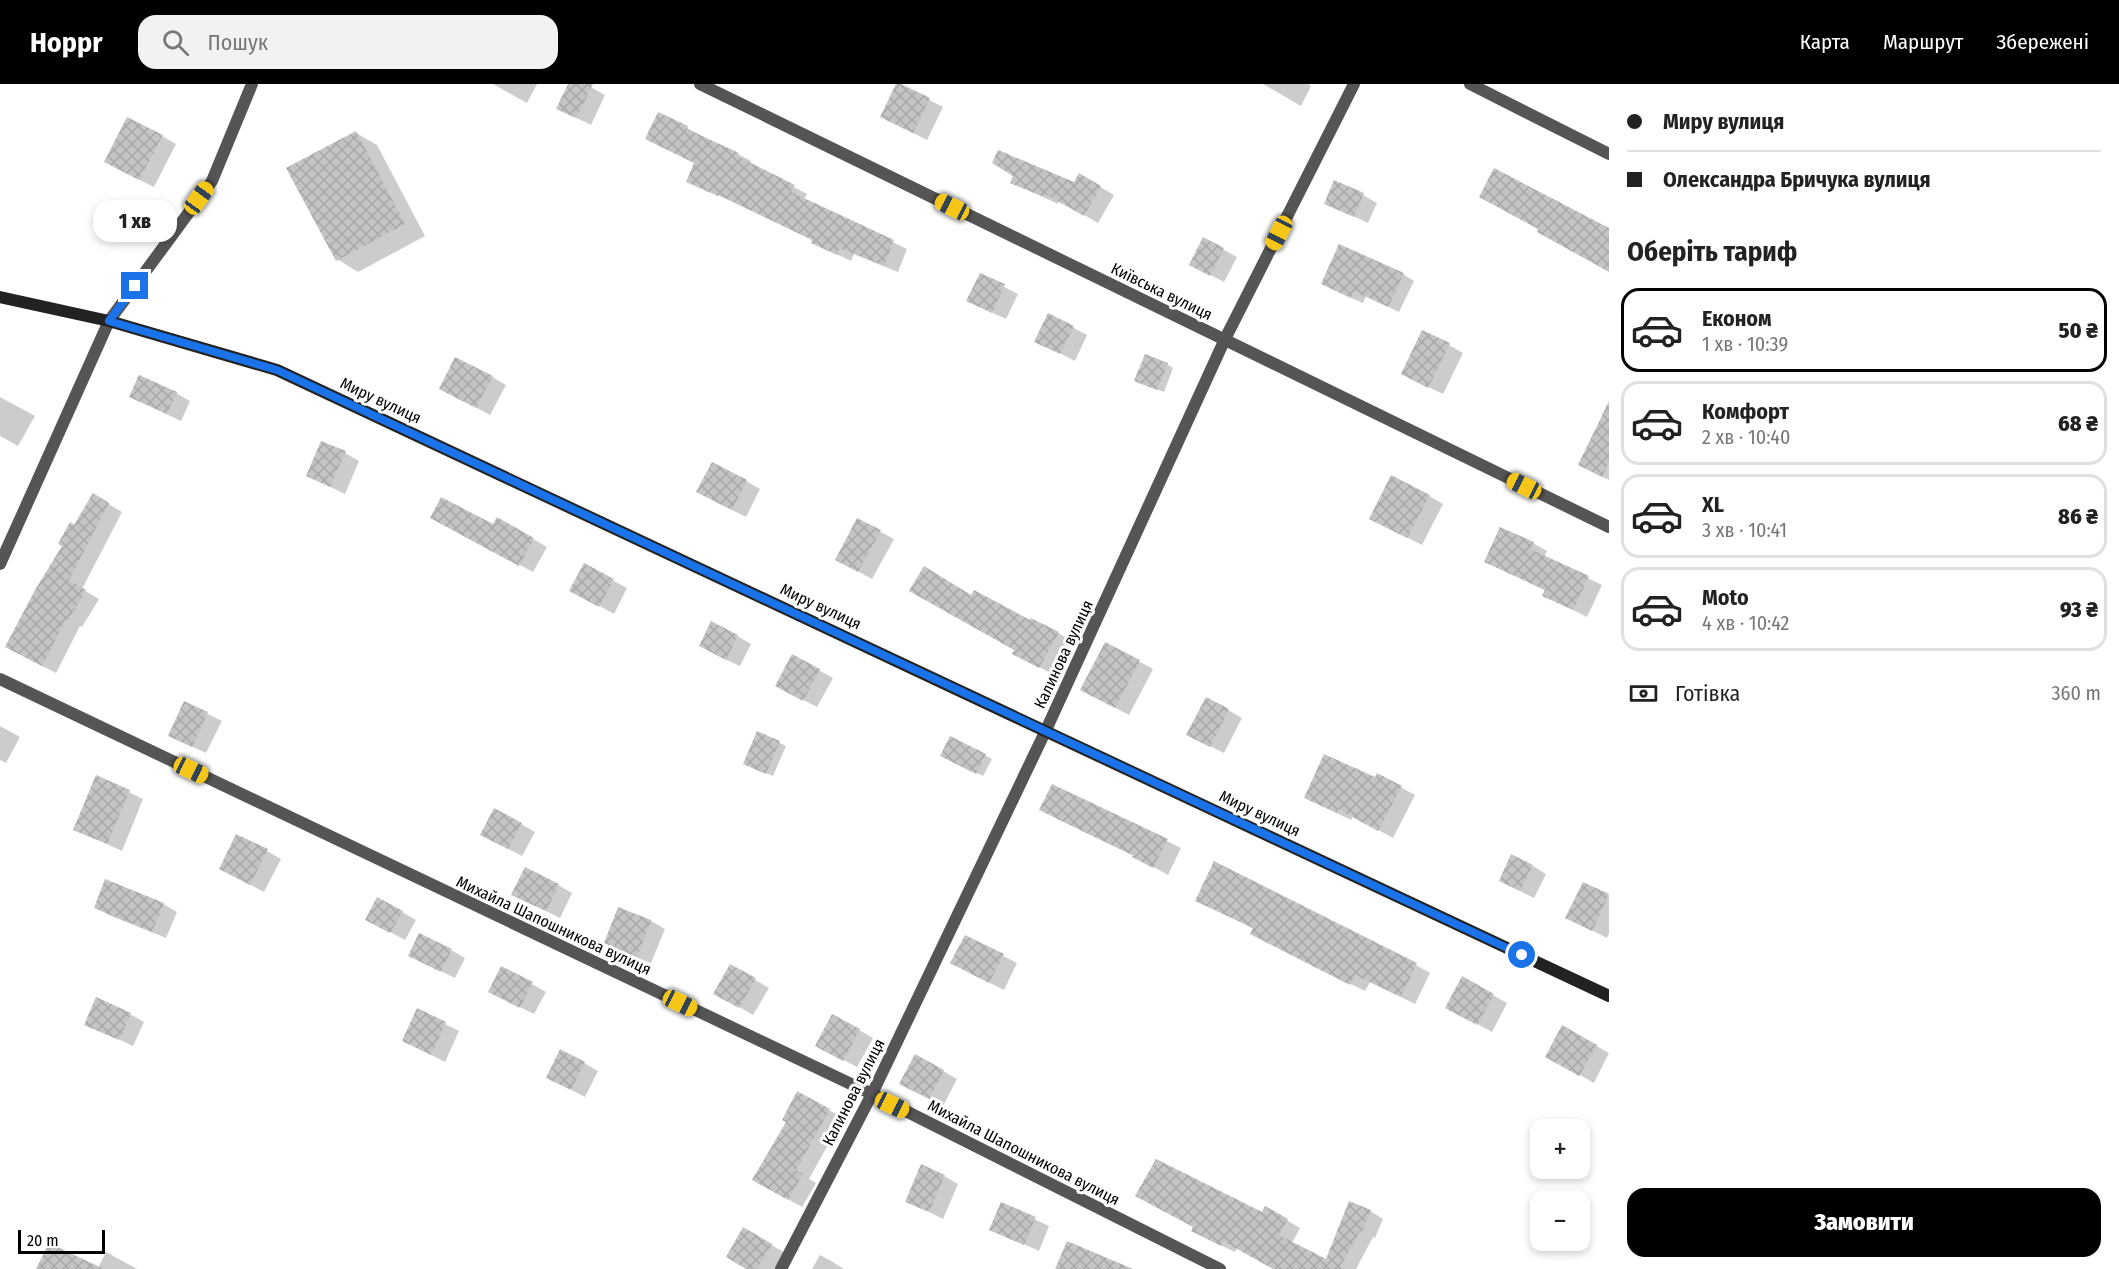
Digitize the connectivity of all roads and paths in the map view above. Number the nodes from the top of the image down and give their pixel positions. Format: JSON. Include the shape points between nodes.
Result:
{"nodes":[{"id":1,"x":252,"y":84,"type":"edge"},
{"id":2,"x":700,"y":84,"type":"edge"},
{"id":3,"x":1354,"y":84,"type":"edge"},
{"id":4,"x":1470,"y":84,"type":"edge"},
{"id":5,"x":1609,"y":154,"type":"edge"},
{"id":6,"x":0,"y":297,"type":"edge"},
{"id":7,"x":109,"y":321,"type":"junction"},
{"id":8,"x":1225,"y":339,"type":"junction"},
{"id":9,"x":1609,"y":527,"type":"edge"},
{"id":10,"x":0,"y":564,"type":"edge"},
{"id":11,"x":0,"y":679,"type":"edge"},
{"id":12,"x":1046,"y":730,"type":"junction"},
{"id":13,"x":1609,"y":996,"type":"edge"},
{"id":14,"x":872,"y":1094,"type":"junction"},
{"id":15,"x":781,"y":1269,"type":"edge"},
{"id":16,"x":1220,"y":1269,"type":"edge"}],
"edges":[{"from":1,"to":7,"type":"street","via":[[212,181]]},
{"from":2,"to":8,"type":"street","name":"Київська вулиця"},
{"from":3,"to":8,"type":"street","name":"Калинова вулиця"},
{"from":4,"to":5,"type":"street"},
{"from":6,"to":7,"type":"main road","name":"Миру вулиця"},
{"from":7,"to":10,"type":"street"},
{"from":7,"to":12,"type":"main road","name":"Миру вулиця","via":[[277,370]]},
{"from":8,"to":9,"type":"street","name":"Київська вулиця"},
{"from":8,"to":12,"type":"street","name":"Калинова вулиця"},
{"from":11,"to":14,"type":"street","name":"Михайла Шапошникова вулиця"},
{"from":12,"to":13,"type":"main road","name":"Миру вулиця"},
{"from":12,"to":14,"type":"street","name":"Калинова вулиця"},
{"from":14,"to":15,"type":"street","name":"Калинова вулиця"},
{"from":14,"to":16,"type":"street","name":"Михайла Шапошникова вулиця"}]}
